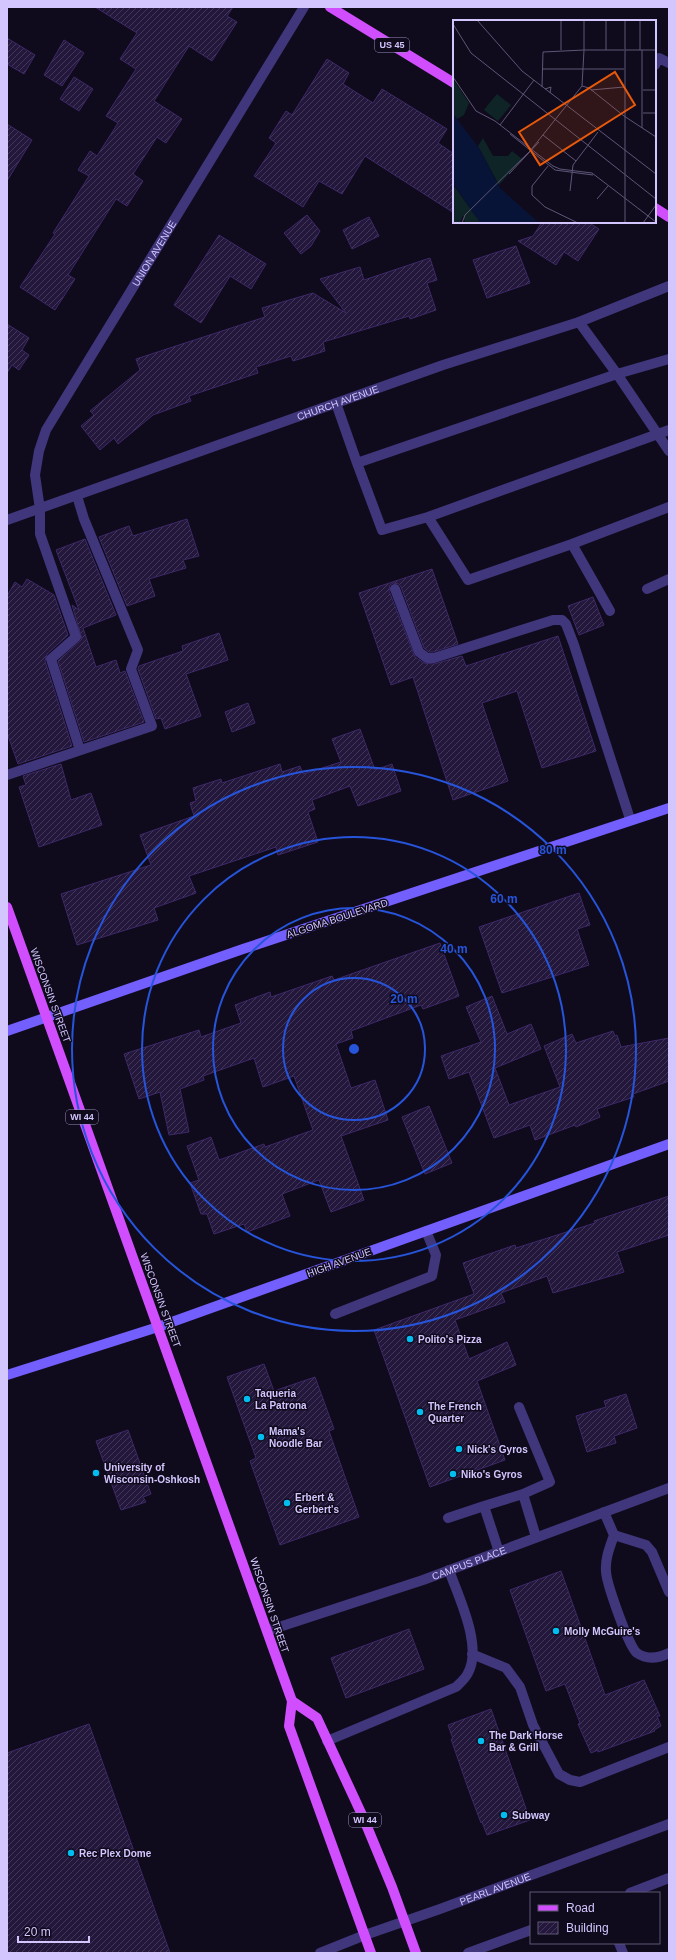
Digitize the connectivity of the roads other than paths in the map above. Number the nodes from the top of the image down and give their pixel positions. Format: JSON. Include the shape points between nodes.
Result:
{"nodes":[{"id":1,"x":304,"y":7,"type":"edge"},
{"id":2,"x":330,"y":7,"type":"edge"},
{"id":3,"x":656,"y":62,"type":"edge"},
{"id":4,"x":669,"y":63,"type":"edge"},
{"id":5,"x":453,"y":82,"type":"edge"},
{"id":6,"x":656,"y":209,"type":"edge"},
{"id":7,"x":669,"y":217,"type":"edge"},
{"id":8,"x":669,"y":286,"type":"edge"},
{"id":9,"x":579,"y":322,"type":"junction"},
{"id":10,"x":669,"y":359,"type":"edge"},
{"id":11,"x":617,"y":374,"type":"junction"},
{"id":12,"x":336,"y":402,"type":"junction"},
{"id":13,"x":669,"y":430,"type":"edge"},
{"id":14,"x":658,"y":435,"type":"junction"},
{"id":15,"x":669,"y":451,"type":"edge"},
{"id":16,"x":357,"y":463,"type":"junction"},
{"id":17,"x":77,"y":496,"type":"junction"},
{"id":18,"x":669,"y":507,"type":"edge"},
{"id":19,"x":40,"y":509,"type":"junction"},
{"id":20,"x":428,"y":517,"type":"junction"},
{"id":21,"x":7,"y":520,"type":"edge"},
{"id":22,"x":572,"y":544,"type":"junction"},
{"id":23,"x":669,"y":579,"type":"edge"},
{"id":24,"x":395,"y":589,"type":"dead end"},
{"id":25,"x":647,"y":589,"type":"dead end"},
{"id":26,"x":610,"y":611,"type":"dead end"},
{"id":27,"x":80,"y":750,"type":"junction"},
{"id":28,"x":7,"y":775,"type":"edge"},
{"id":29,"x":669,"y":808,"type":"edge"},
{"id":30,"x":630,"y":819,"type":"junction"},
{"id":31,"x":7,"y":907,"type":"edge"},
{"id":32,"x":46,"y":1016,"type":"junction"},
{"id":33,"x":7,"y":1031,"type":"edge"},
{"id":34,"x":669,"y":1144,"type":"edge"},
{"id":35,"x":426,"y":1231,"type":"junction"},
{"id":36,"x":335,"y":1314,"type":"dead end"},
{"id":37,"x":158,"y":1327,"type":"junction"},
{"id":38,"x":7,"y":1375,"type":"edge"},
{"id":39,"x":519,"y":1407,"type":"dead end"},
{"id":40,"x":669,"y":1488,"type":"edge"},
{"id":41,"x":523,"y":1494,"type":"junction"},
{"id":42,"x":484,"y":1506,"type":"junction"},
{"id":43,"x":604,"y":1512,"type":"junction"},
{"id":44,"x":448,"y":1518,"type":"dead end"},
{"id":45,"x":614,"y":1536,"type":"junction"},
{"id":46,"x":536,"y":1537,"type":"junction"},
{"id":47,"x":499,"y":1552,"type":"junction"},
{"id":48,"x":449,"y":1570,"type":"junction"},
{"id":49,"x":669,"y":1592,"type":"edge"},
{"id":50,"x":267,"y":1632,"type":"junction"},
{"id":51,"x":669,"y":1653,"type":"edge"},
{"id":52,"x":472,"y":1654,"type":"junction"},
{"id":53,"x":292,"y":1702,"type":"junction"},
{"id":54,"x":327,"y":1741,"type":"junction"},
{"id":55,"x":669,"y":1747,"type":"edge"},
{"id":56,"x":669,"y":1824,"type":"edge"},
{"id":57,"x":669,"y":1878,"type":"edge"},
{"id":58,"x":633,"y":1892,"type":"edge"},
{"id":59,"x":405,"y":1921,"type":"junction"},
{"id":60,"x":530,"y":1930,"type":"edge"},
{"id":61,"x":364,"y":1935,"type":"junction"},
{"id":62,"x":320,"y":1953,"type":"edge"},
{"id":63,"x":371,"y":1953,"type":"edge"},
{"id":64,"x":416,"y":1953,"type":"edge"},
{"id":65,"x":468,"y":1953,"type":"edge"}],
"edges":[{"from":1,"to":19,"type":"street","name":"UNION AVENUE","via":[[46,430],[35,475]]},
{"from":2,"to":5,"type":"main road","number":"US 45"},
{"from":3,"to":4,"type":"street","via":[[659,58]]},
{"from":6,"to":7,"type":"main road"},
{"from":8,"to":9,"type":"street","name":"CHURCH AVENUE"},
{"from":9,"to":11,"type":"street"},
{"from":9,"to":12,"type":"street","name":"CHURCH AVENUE"},
{"from":10,"to":11,"type":"street"},
{"from":11,"to":14,"type":"street"},
{"from":11,"to":16,"type":"street"},
{"from":12,"to":16,"type":"street"},
{"from":12,"to":17,"type":"street","name":"CHURCH AVENUE"},
{"from":13,"to":14,"type":"street"},
{"from":14,"to":15,"type":"street"},
{"from":14,"to":20,"type":"street"},
{"from":16,"to":20,"type":"street","via":[[382,530]]},
{"from":17,"to":19,"type":"street","name":"CHURCH AVENUE"},
{"from":17,"to":27,"type":"street","via":[[138,650],[131,669],[152,726]]},
{"from":18,"to":22,"type":"street"},
{"from":19,"to":21,"type":"street","name":"CHURCH AVENUE"},
{"from":19,"to":27,"type":"street","name":"UNION AVENUE","via":[[40,534],[76,637],[51,659]]},
{"from":20,"to":22,"type":"street","via":[[468,580]]},
{"from":22,"to":26,"type":"street"},
{"from":23,"to":25,"type":"street"},
{"from":24,"to":30,"type":"street","via":[[418,652],[427,658],[434,658],[553,620],[562,620],[574,645]]},
{"from":27,"to":28,"type":"street"},
{"from":29,"to":30,"type":"main road","name":"ALGOMA BOULEVARD"},
{"from":30,"to":32,"type":"main road","name":"ALGOMA BOULEVARD"},
{"from":31,"to":32,"type":"main road","name":"WISCONSIN STREET","number":"WI 44"},
{"from":32,"to":33,"type":"main road","name":"ALGOMA BOULEVARD"},
{"from":32,"to":37,"type":"main road","name":"WISCONSIN STREET","number":"WI 44"},
{"from":34,"to":35,"type":"main road","name":"HIGH AVENUE"},
{"from":35,"to":36,"type":"street","via":[[436,1255],[432,1276]]},
{"from":35,"to":37,"type":"main road","name":"HIGH AVENUE"},
{"from":37,"to":38,"type":"main road","name":"HIGH AVENUE"},
{"from":37,"to":50,"type":"main road","name":"WISCONSIN STREET","number":"WI 44"},
{"from":39,"to":41,"type":"street","via":[[550,1482]]},
{"from":40,"to":43,"type":"street","name":"CAMPUS PLACE"},
{"from":41,"to":42,"type":"street"},
{"from":41,"to":46,"type":"street"},
{"from":42,"to":44,"type":"street"},
{"from":42,"to":47,"type":"street"},
{"from":43,"to":45,"type":"street"},
{"from":43,"to":46,"type":"street","name":"CAMPUS PLACE"},
{"from":45,"to":49,"type":"street","via":[[646,1545],[652,1552]]},
{"from":45,"to":51,"type":"street","via":[[607,1555],[606,1572],[628,1640],[636,1653],[650,1658]]},
{"from":46,"to":47,"type":"street","name":"CAMPUS PLACE"},
{"from":47,"to":48,"type":"street","name":"CAMPUS PLACE"},
{"from":48,"to":50,"type":"street","name":"CAMPUS PLACE"},
{"from":48,"to":52,"type":"street","via":[[472,1635]]},
{"from":50,"to":53,"type":"main road","name":"WISCONSIN STREET","number":"WI 44"},
{"from":52,"to":54,"type":"street","via":[[468,1673],[456,1687]]},
{"from":52,"to":55,"type":"street","via":[[506,1668],[520,1687],[533,1725],[559,1774],[570,1780],[580,1782]]},
{"from":53,"to":54,"type":"main road","number":"WI 44","via":[[317,1718]]},
{"from":53,"to":61,"type":"main road","name":"WISCONSIN STREET","number":"WI 44","via":[[288,1726]]},
{"from":54,"to":59,"type":"main road","number":"WI 44","via":[[363,1817]]},
{"from":56,"to":59,"type":"street","name":"PEARL AVENUE"},
{"from":57,"to":58,"type":"street"},
{"from":59,"to":61,"type":"street","name":"PEARL AVENUE"},
{"from":59,"to":64,"type":"main road","number":"WI 44"},
{"from":60,"to":65,"type":"street"},
{"from":61,"to":62,"type":"street","name":"PEARL AVENUE"},
{"from":61,"to":63,"type":"main road","name":"WISCONSIN STREET","number":"WI 44"}]}
